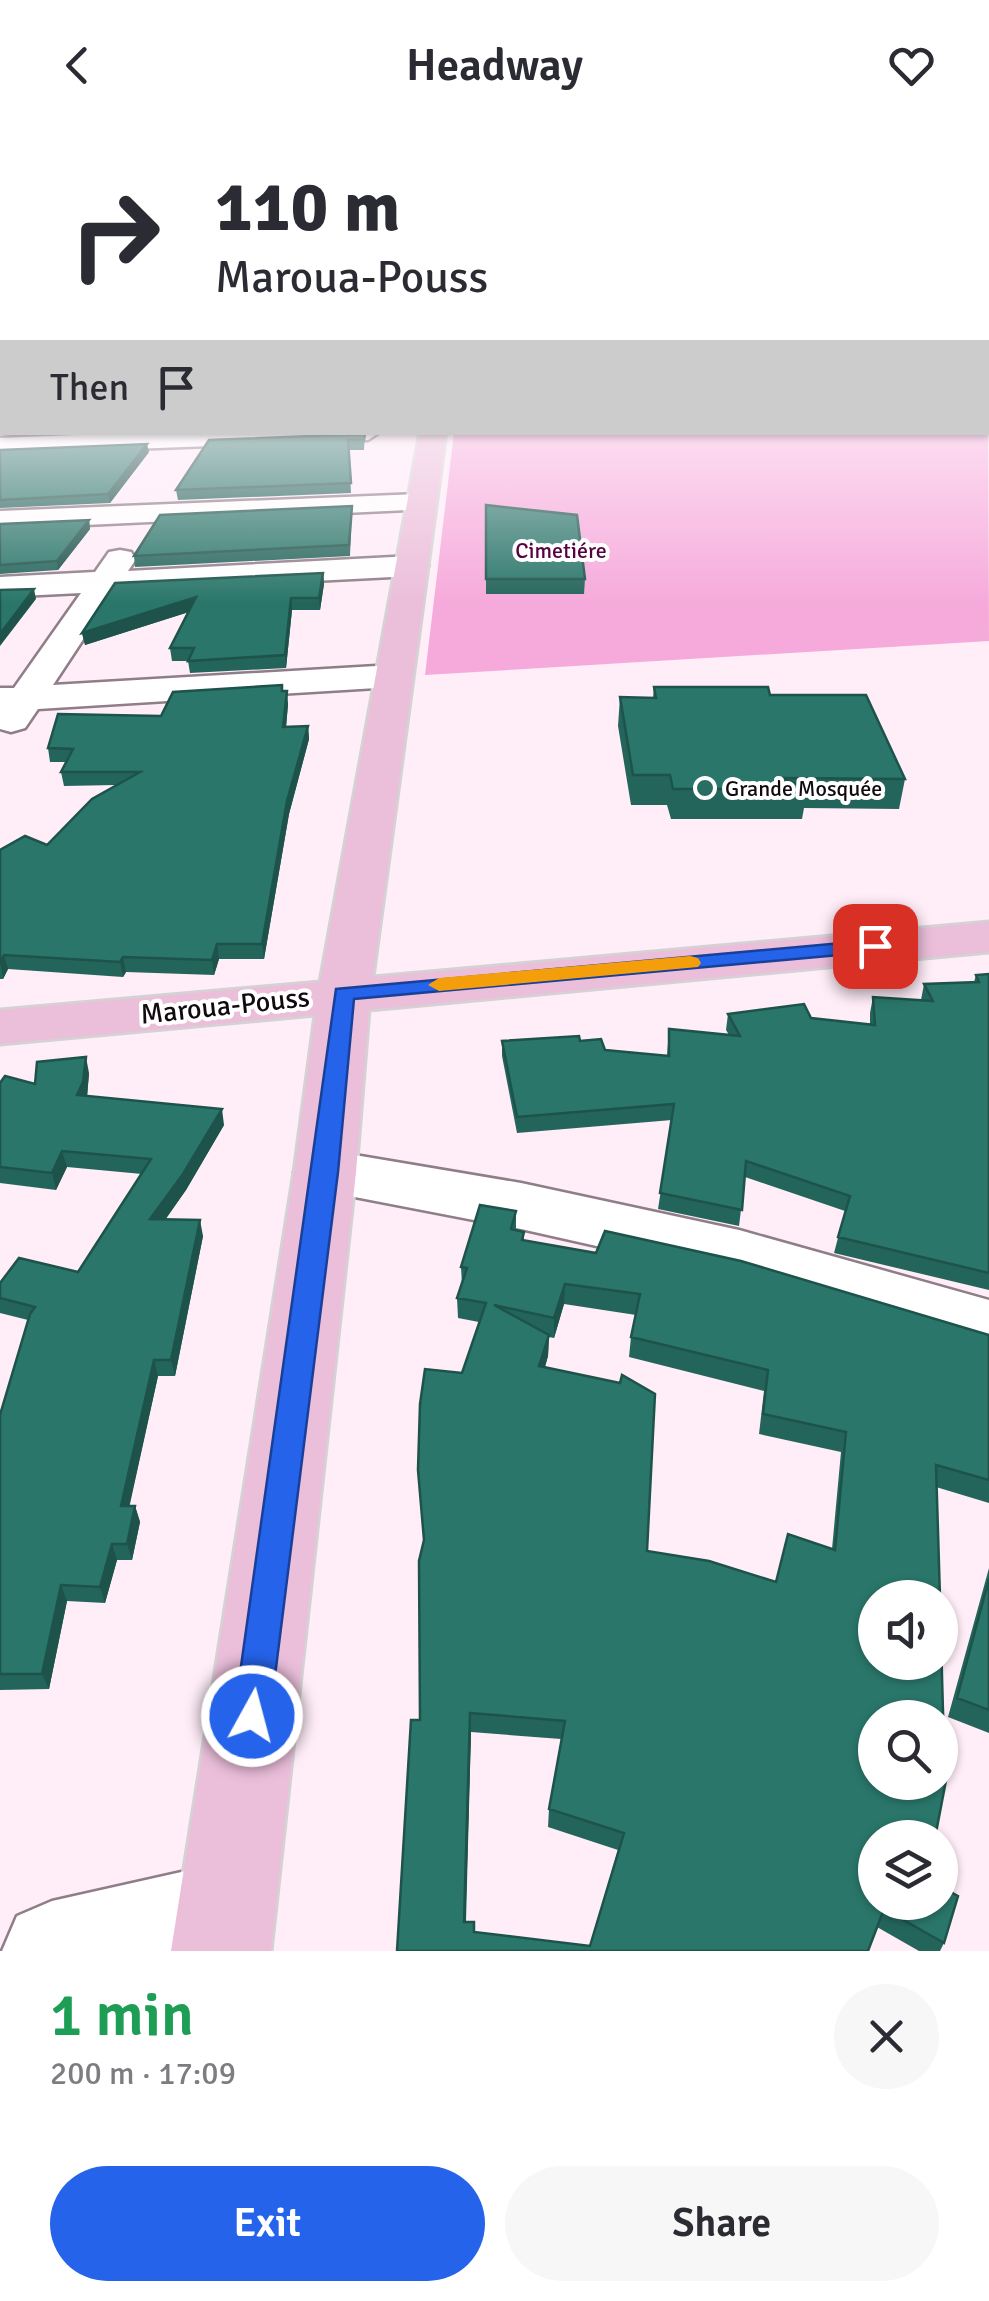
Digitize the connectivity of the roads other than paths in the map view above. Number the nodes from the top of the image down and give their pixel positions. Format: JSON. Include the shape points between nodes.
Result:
{"nodes":[{"id":1,"x":238,"y":435,"type":"edge"},
{"id":2,"x":432,"y":435,"type":"edge"},
{"id":3,"x":194,"y":436,"type":"edge"},
{"id":4,"x":0,"y":446,"type":"edge"},
{"id":5,"x":419,"y":502,"type":"junction"},
{"id":6,"x":145,"y":513,"type":"junction"},
{"id":7,"x":0,"y":520,"type":"edge"},
{"id":8,"x":412,"y":566,"type":"junction"},
{"id":9,"x":108,"y":582,"type":"junction"},
{"id":10,"x":0,"y":587,"type":"edge"},
{"id":11,"x":393,"y":676,"type":"junction"},
{"id":12,"x":12,"y":699,"type":"edge"},
{"id":13,"x":0,"y":738,"type":"edge"},
{"id":14,"x":989,"y":936,"type":"edge"},
{"id":15,"x":344,"y":993,"type":"junction"},
{"id":16,"x":0,"y":1027,"type":"edge"},
{"id":17,"x":325,"y":1172,"type":"junction"},
{"id":18,"x":989,"y":1327,"type":"edge"},
{"id":19,"x":223,"y":1931,"type":"edge"},
{"id":20,"x":52,"y":1951,"type":"edge"}],
"edges":[{"from":1,"to":3,"type":"street"},
{"from":2,"to":5,"type":"main road"},
{"from":3,"to":4,"type":"street"},
{"from":3,"to":6,"type":"street"},
{"from":5,"to":6,"type":"street"},
{"from":5,"to":8,"type":"main road"},
{"from":6,"to":7,"type":"street"},
{"from":6,"to":9,"type":"street"},
{"from":8,"to":9,"type":"street"},
{"from":8,"to":11,"type":"main road"},
{"from":9,"to":10,"type":"street"},
{"from":9,"to":12,"type":"street"},
{"from":11,"to":12,"type":"street"},
{"from":11,"to":15,"type":"main road"},
{"from":12,"to":13,"type":"street"},
{"from":14,"to":15,"type":"main road","name":"Maroua-Pouss"},
{"from":15,"to":16,"type":"main road","name":"Maroua-Pouss"},
{"from":15,"to":17,"type":"main road"},
{"from":17,"to":18,"type":"street","via":[[740,1254]]},
{"from":17,"to":19,"type":"main road"},
{"from":19,"to":20,"type":"street"}]}
